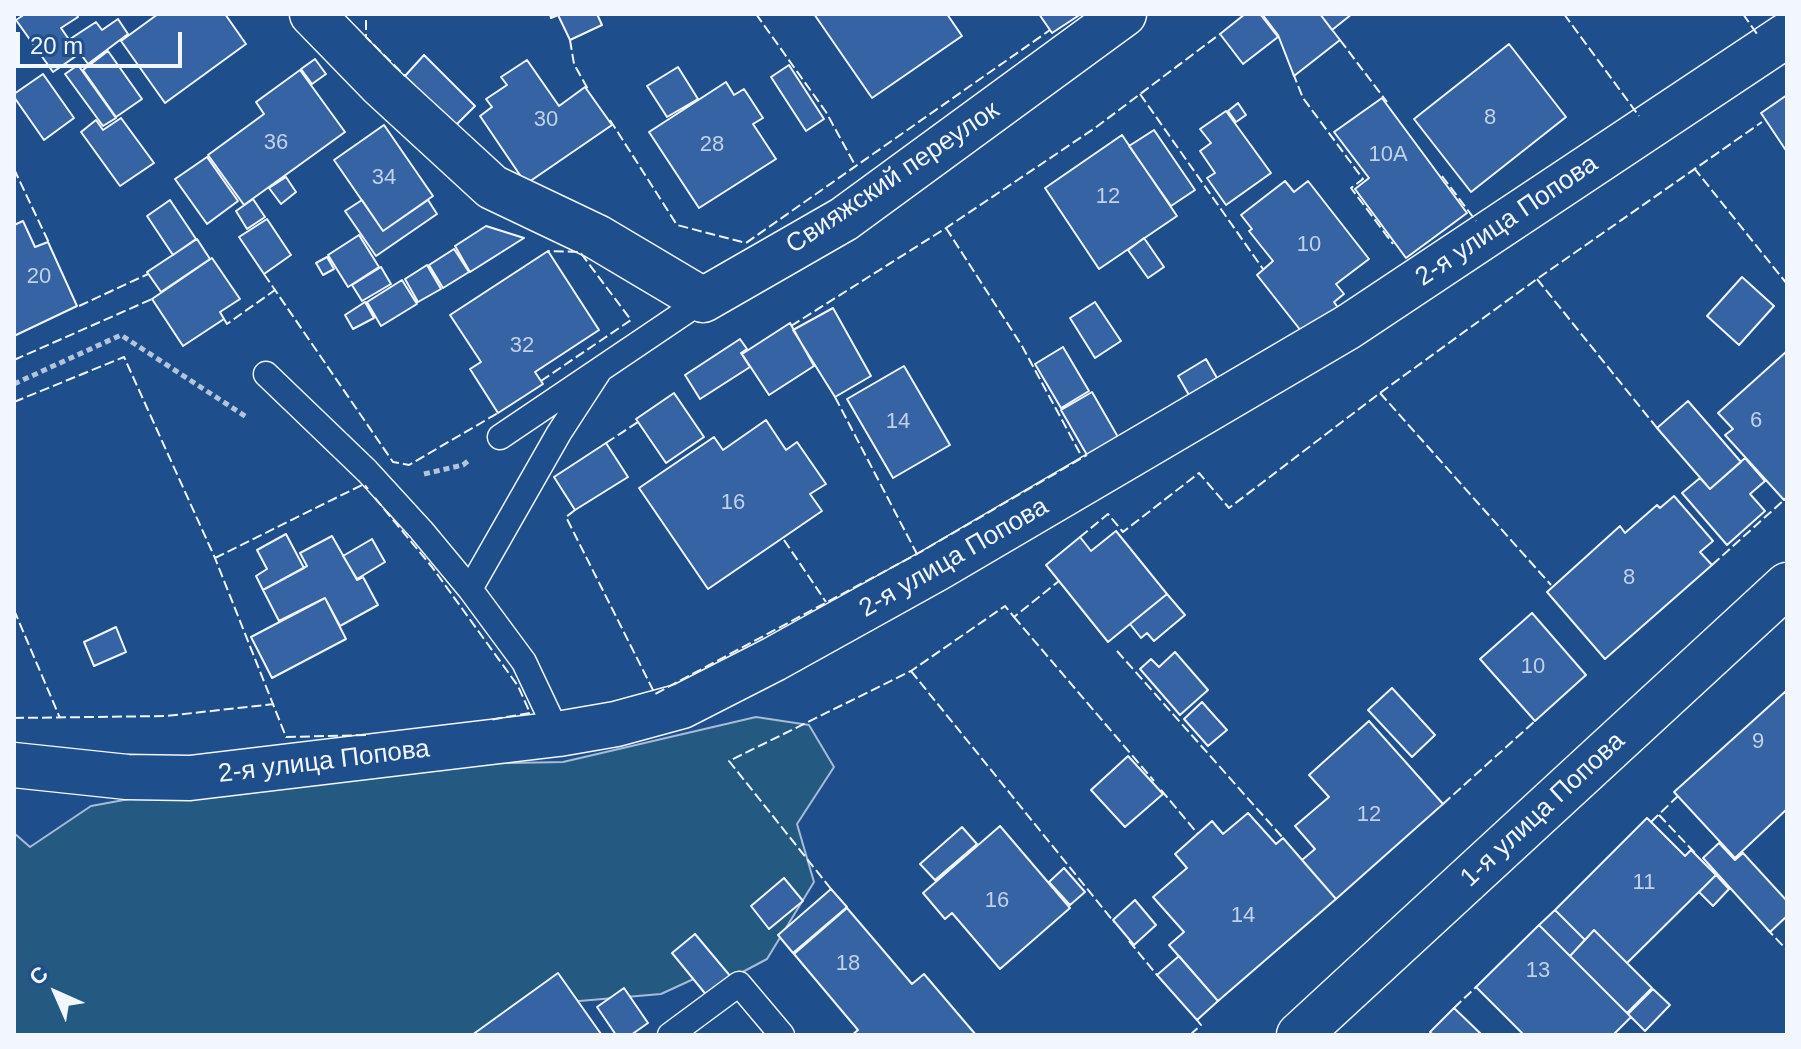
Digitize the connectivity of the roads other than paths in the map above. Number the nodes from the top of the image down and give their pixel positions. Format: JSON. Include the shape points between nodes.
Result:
{"nodes":[{"id":1,"x":312,"y":14,"type":"edge"},
{"id":2,"x":1124,"y":14,"type":"edge"},
{"id":3,"x":1787,"y":35,"type":"edge"},
{"id":4,"x":703,"y":300,"type":"junction"},
{"id":5,"x":598,"y":373,"type":"junction"},
{"id":6,"x":266,"y":374,"type":"dead end"},
{"id":7,"x":500,"y":437,"type":"dead end"},
{"id":8,"x":1787,"y":585,"type":"edge"},
{"id":9,"x":470,"y":589,"type":"junction"},
{"id":10,"x":558,"y":734,"type":"junction"},
{"id":11,"x":14,"y":765,"type":"edge"},
{"id":12,"x":670,"y":1035,"type":"edge"},
{"id":13,"x":782,"y":1035,"type":"edge"},
{"id":14,"x":1299,"y":1035,"type":"edge"}],
"edges":[{"from":1,"to":4,"type":"street","via":[[492,187],[597,237]]},
{"from":2,"to":4,"type":"street","name":"Свияжский переулок","via":[[844,219]]},
{"from":3,"to":10,"type":"street","name":"2-я улица Попова","via":[[1348,327],[936,569],[682,706]]},
{"from":4,"to":5,"type":"lane"},
{"from":5,"to":7,"type":"lane"},
{"from":5,"to":9,"type":"lane"},
{"from":6,"to":9,"type":"lane","via":[[367,471]]},
{"from":8,"to":14,"type":"street","name":"1-я улица Попова"},
{"from":9,"to":10,"type":"lane","via":[[524,662]]},
{"from":10,"to":11,"type":"street","name":"2-я улица Попова","via":[[190,778]]},
{"from":12,"to":13,"type":"lane","via":[[739,984]]}]}
